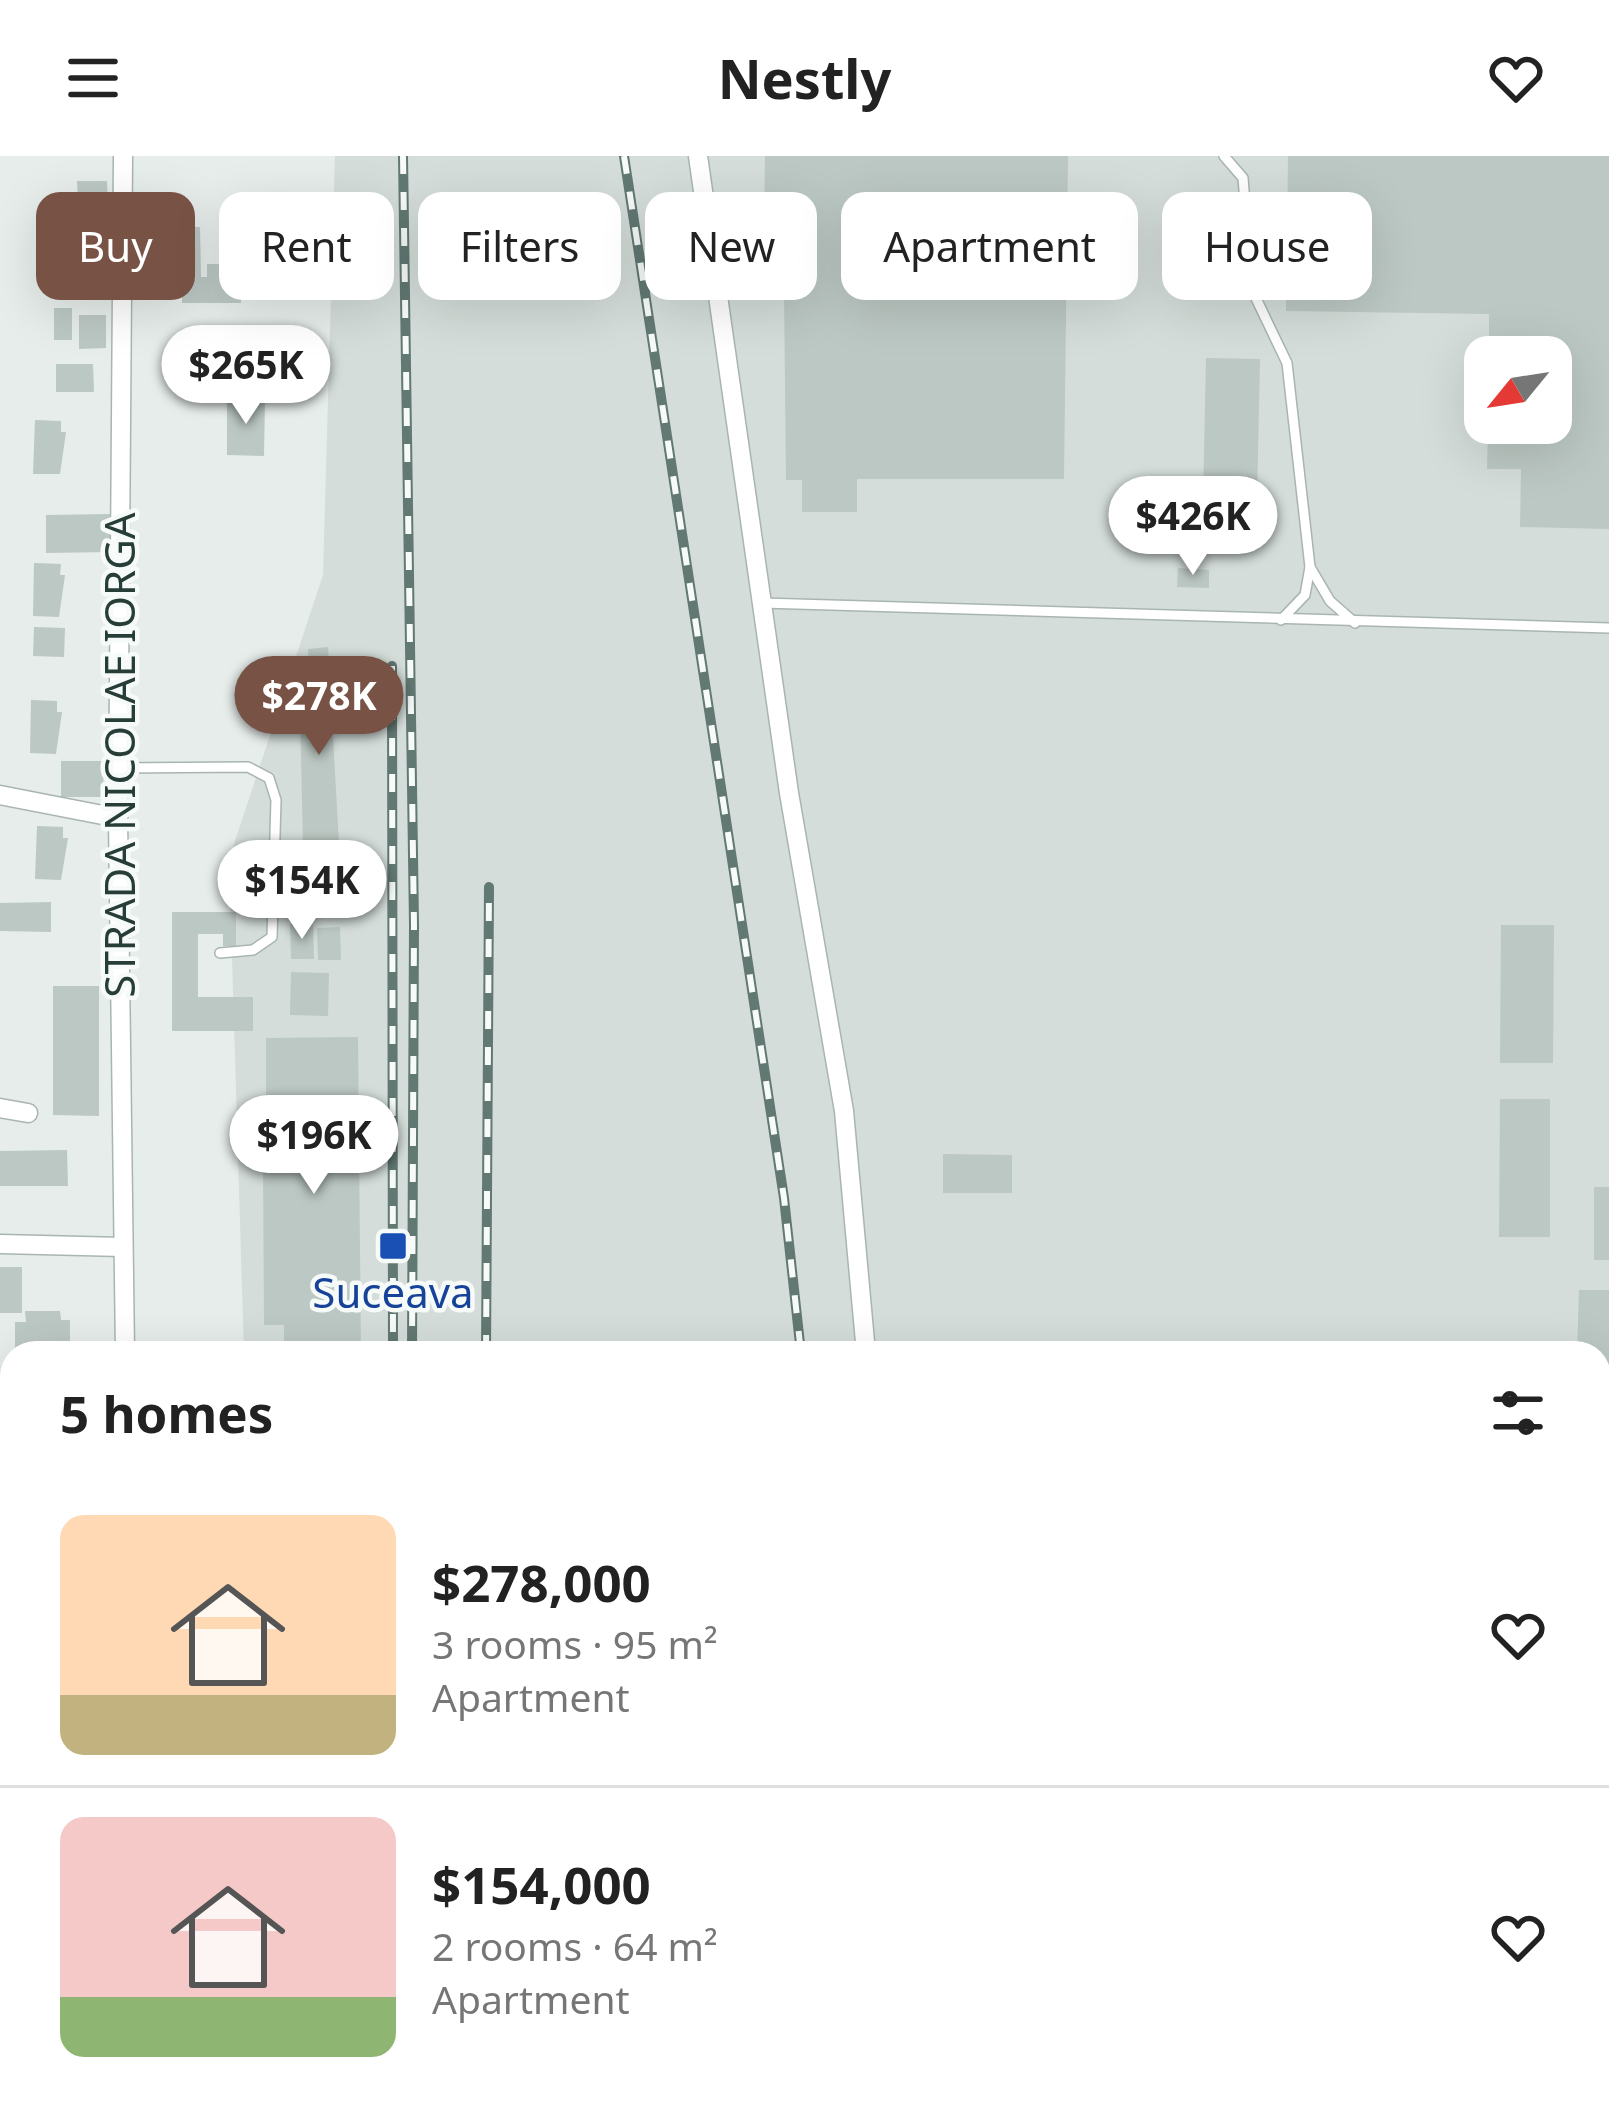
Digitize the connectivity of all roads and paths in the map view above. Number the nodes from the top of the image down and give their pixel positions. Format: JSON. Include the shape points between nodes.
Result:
{"nodes":[{"id":1,"x":123,"y":156,"type":"edge"},
{"id":2,"x":698,"y":156,"type":"edge"},
{"id":3,"x":1224,"y":156,"type":"edge"},
{"id":4,"x":1310,"y":567,"type":"junction"},
{"id":5,"x":762,"y":603,"type":"junction"},
{"id":6,"x":1280,"y":620,"type":"junction"},
{"id":7,"x":1355,"y":623,"type":"junction"},
{"id":8,"x":1609,"y":628,"type":"edge"},
{"id":9,"x":118,"y":768,"type":"junction"},
{"id":10,"x":0,"y":795,"type":"edge"},
{"id":11,"x":118,"y":818,"type":"junction"},
{"id":12,"x":220,"y":953,"type":"dead end"},
{"id":13,"x":0,"y":1108,"type":"edge"},
{"id":14,"x":28,"y":1113,"type":"dead end"},
{"id":15,"x":0,"y":1244,"type":"edge"},
{"id":16,"x":123,"y":1247,"type":"junction"},
{"id":17,"x":125,"y":1341,"type":"edge"},
{"id":18,"x":865,"y":1341,"type":"edge"}],
"edges":[{"from":1,"to":9,"type":"street","name":"STRADA NICOLAE IORGA"},
{"from":2,"to":5,"type":"street"},
{"from":3,"to":4,"type":"lane","via":[[1243,178],[1252,290],[1287,363]]},
{"from":4,"to":6,"type":"lane","via":[[1300,605]]},
{"from":4,"to":7,"type":"lane","via":[[1330,602]]},
{"from":5,"to":6,"type":"lane"},
{"from":5,"to":18,"type":"street","via":[[844,1111]]},
{"from":6,"to":7,"type":"lane"},
{"from":7,"to":8,"type":"lane"},
{"from":9,"to":11,"type":"street","name":"STRADA NICOLAE IORGA"},
{"from":9,"to":12,"type":"lane","via":[[248,767],[269,778],[276,800],[272,937],[253,950]]},
{"from":10,"to":11,"type":"street"},
{"from":11,"to":16,"type":"street","name":"STRADA NICOLAE IORGA"},
{"from":13,"to":14,"type":"street"},
{"from":15,"to":16,"type":"street"},
{"from":16,"to":17,"type":"street","name":"STRADA NICOLAE IORGA"}]}
